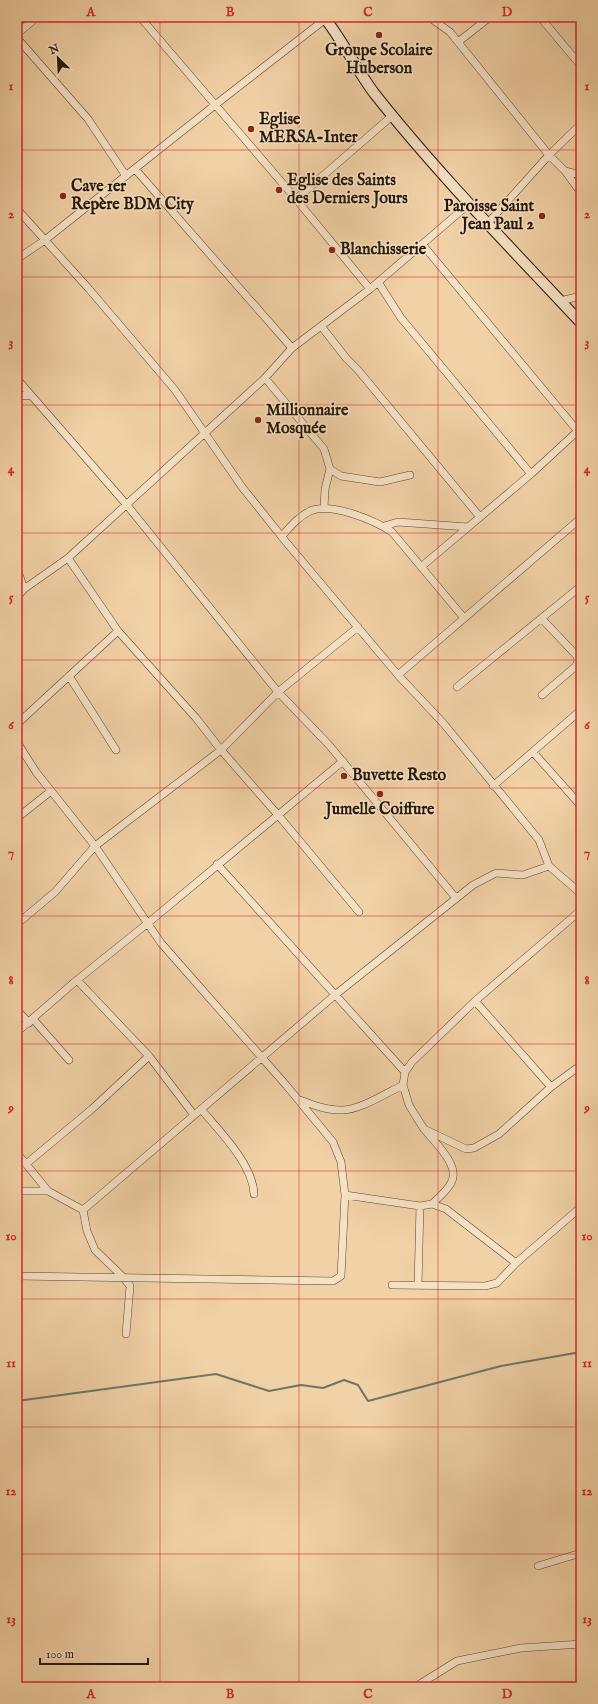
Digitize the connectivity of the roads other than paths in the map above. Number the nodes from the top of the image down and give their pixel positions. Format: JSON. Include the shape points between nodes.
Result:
{"nodes":[{"id":1,"x":38,"y":17,"type":"edge"},
{"id":2,"x":140,"y":17,"type":"edge"},
{"id":3,"x":429,"y":17,"type":"edge"},
{"id":4,"x":490,"y":17,"type":"edge"},
{"id":5,"x":540,"y":17,"type":"edge"},
{"id":6,"x":326,"y":18,"type":"edge"},
{"id":7,"x":17,"y":34,"type":"edge"},
{"id":8,"x":17,"y":38,"type":"edge"},
{"id":9,"x":458,"y":42,"type":"junction"},
{"id":10,"x":581,"y":66,"type":"edge"},
{"id":11,"x":215,"y":105,"type":"junction"},
{"id":12,"x":392,"y":116,"type":"junction"},
{"id":13,"x":581,"y":124,"type":"edge"},
{"id":14,"x":549,"y":155,"type":"junction"},
{"id":15,"x":135,"y":169,"type":"junction"},
{"id":16,"x":566,"y":171,"type":"junction"},
{"id":17,"x":126,"y":176,"type":"junction"},
{"id":18,"x":581,"y":176,"type":"edge"},
{"id":19,"x":581,"y":193,"type":"edge"},
{"id":20,"x":296,"y":199,"type":"junction"},
{"id":21,"x":469,"y":204,"type":"junction"},
{"id":22,"x":17,"y":209,"type":"edge"},
{"id":23,"x":487,"y":224,"type":"junction"},
{"id":24,"x":45,"y":240,"type":"junction"},
{"id":25,"x":422,"y":244,"type":"junction"},
{"id":26,"x":17,"y":259,"type":"edge"},
{"id":27,"x":378,"y":282,"type":"junction"},
{"id":28,"x":370,"y":289,"type":"junction"},
{"id":29,"x":581,"y":296,"type":"edge"},
{"id":30,"x":560,"y":301,"type":"junction"},
{"id":31,"x":581,"y":324,"type":"edge"},
{"id":32,"x":321,"y":326,"type":"junction"},
{"id":33,"x":292,"y":348,"type":"junction"},
{"id":34,"x":265,"y":378,"type":"junction"},
{"id":35,"x":17,"y":379,"type":"edge"},
{"id":36,"x":17,"y":395,"type":"edge"},
{"id":37,"x":31,"y":396,"type":"junction"},
{"id":38,"x":205,"y":432,"type":"junction"},
{"id":39,"x":580,"y":432,"type":"edge"},
{"id":40,"x":330,"y":469,"type":"junction"},
{"id":41,"x":531,"y":474,"type":"junction"},
{"id":42,"x":410,"y":475,"type":"dead end"},
{"id":43,"x":126,"y":504,"type":"junction"},
{"id":44,"x":324,"y":508,"type":"junction"},
{"id":45,"x":480,"y":517,"type":"junction"},
{"id":46,"x":581,"y":518,"type":"edge"},
{"id":47,"x":384,"y":526,"type":"junction"},
{"id":48,"x":468,"y":527,"type":"junction"},
{"id":49,"x":282,"y":536,"type":"junction"},
{"id":50,"x":68,"y":558,"type":"junction"},
{"id":51,"x":421,"y":567,"type":"junction"},
{"id":52,"x":17,"y":568,"type":"edge"},
{"id":53,"x":581,"y":586,"type":"edge"},
{"id":54,"x":24,"y":589,"type":"junction"},
{"id":55,"x":17,"y":597,"type":"edge"},
{"id":56,"x":464,"y":618,"type":"junction"},
{"id":57,"x":542,"y":618,"type":"junction"},
{"id":58,"x":358,"y":627,"type":"junction"},
{"id":59,"x":118,"y":631,"type":"junction"},
{"id":60,"x":398,"y":674,"type":"junction"},
{"id":61,"x":69,"y":676,"type":"junction"},
{"id":62,"x":457,"y":687,"type":"dead end"},
{"id":63,"x":278,"y":692,"type":"junction"},
{"id":64,"x":542,"y":695,"type":"dead end"},
{"id":65,"x":580,"y":714,"type":"edge"},
{"id":66,"x":17,"y":724,"type":"edge"},
{"id":67,"x":17,"y":742,"type":"edge"},
{"id":68,"x":116,"y":750,"type":"dead end"},
{"id":69,"x":221,"y":750,"type":"junction"},
{"id":70,"x":533,"y":752,"type":"junction"},
{"id":71,"x":343,"y":761,"type":"junction"},
{"id":72,"x":493,"y":786,"type":"junction"},
{"id":73,"x":51,"y":791,"type":"junction"},
{"id":74,"x":581,"y":806,"type":"edge"},
{"id":75,"x":278,"y":815,"type":"junction"},
{"id":76,"x":17,"y":818,"type":"edge"},
{"id":77,"x":95,"y":846,"type":"junction"},
{"id":78,"x":217,"y":864,"type":"junction"},
{"id":79,"x":549,"y":866,"type":"junction"},
{"id":80,"x":455,"y":897,"type":"junction"},
{"id":81,"x":581,"y":900,"type":"edge"},
{"id":82,"x":581,"y":906,"type":"edge"},
{"id":83,"x":358,"y":912,"type":"dead end"},
{"id":84,"x":148,"y":923,"type":"junction"},
{"id":85,"x":17,"y":924,"type":"edge"},
{"id":86,"x":77,"y":980,"type":"junction"},
{"id":87,"x":335,"y":995,"type":"junction"},
{"id":88,"x":475,"y":1001,"type":"junction"},
{"id":89,"x":17,"y":1010,"type":"edge"},
{"id":90,"x":31,"y":1021,"type":"junction"},
{"id":91,"x":17,"y":1032,"type":"edge"},
{"id":92,"x":148,"y":1056,"type":"junction"},
{"id":93,"x":261,"y":1058,"type":"junction"},
{"id":94,"x":68,"y":1060,"type":"dead end"},
{"id":95,"x":581,"y":1065,"type":"edge"},
{"id":96,"x":405,"y":1072,"type":"junction"},
{"id":97,"x":403,"y":1085,"type":"junction"},
{"id":98,"x":551,"y":1087,"type":"junction"},
{"id":99,"x":298,"y":1100,"type":"junction"},
{"id":100,"x":201,"y":1109,"type":"junction"},
{"id":101,"x":194,"y":1115,"type":"junction"},
{"id":102,"x":424,"y":1129,"type":"junction"},
{"id":103,"x":17,"y":1153,"type":"edge"},
{"id":104,"x":26,"y":1164,"type":"junction"},
{"id":105,"x":17,"y":1191,"type":"edge"},
{"id":106,"x":48,"y":1191,"type":"junction"},
{"id":107,"x":254,"y":1194,"type":"dead end"},
{"id":108,"x":345,"y":1195,"type":"junction"},
{"id":109,"x":432,"y":1204,"type":"junction"},
{"id":110,"x":420,"y":1206,"type":"junction"},
{"id":111,"x":581,"y":1207,"type":"edge"},
{"id":112,"x":83,"y":1210,"type":"junction"},
{"id":113,"x":516,"y":1263,"type":"junction"},
{"id":114,"x":17,"y":1276,"type":"edge"},
{"id":115,"x":123,"y":1277,"type":"junction"},
{"id":116,"x":392,"y":1285,"type":"dead end"},
{"id":117,"x":418,"y":1286,"type":"junction"},
{"id":118,"x":126,"y":1334,"type":"dead end"},
{"id":119,"x":581,"y":1553,"type":"edge"},
{"id":120,"x":538,"y":1566,"type":"dead end"},
{"id":121,"x":581,"y":1644,"type":"edge"},
{"id":122,"x":415,"y":1687,"type":"edge"}],
"edges":[{"from":1,"to":7,"type":"street"},
{"from":2,"to":11,"type":"street"},
{"from":3,"to":9,"type":"street","via":[[450,32]]},
{"from":4,"to":9,"type":"street"},
{"from":5,"to":10,"type":"street"},
{"from":6,"to":11,"type":"street"},
{"from":6,"to":12,"type":"street"},
{"from":8,"to":17,"type":"street","via":[[88,119]]},
{"from":9,"to":14,"type":"street"},
{"from":11,"to":15,"type":"street"},
{"from":11,"to":20,"type":"street"},
{"from":12,"to":20,"type":"street"},
{"from":12,"to":21,"type":"street"},
{"from":13,"to":14,"type":"street"},
{"from":14,"to":16,"type":"street"},
{"from":14,"to":23,"type":"street"},
{"from":15,"to":17,"type":"street"},
{"from":15,"to":33,"type":"street"},
{"from":16,"to":18,"type":"street"},
{"from":16,"to":19,"type":"street"},
{"from":17,"to":24,"type":"street"},
{"from":20,"to":28,"type":"street"},
{"from":21,"to":23,"type":"street"},
{"from":21,"to":25,"type":"street"},
{"from":22,"to":24,"type":"street"},
{"from":23,"to":30,"type":"street"},
{"from":24,"to":26,"type":"street"},
{"from":24,"to":38,"type":"street","via":[[175,390]]},
{"from":25,"to":27,"type":"street"},
{"from":25,"to":39,"type":"street"},
{"from":27,"to":28,"type":"street"},
{"from":27,"to":41,"type":"street","via":[[401,318]]},
{"from":28,"to":32,"type":"street"},
{"from":29,"to":30,"type":"street"},
{"from":30,"to":31,"type":"street"},
{"from":32,"to":33,"type":"street"},
{"from":32,"to":45,"type":"street"},
{"from":33,"to":34,"type":"street"},
{"from":34,"to":38,"type":"street"},
{"from":34,"to":40,"type":"street","via":[[321,443]]},
{"from":35,"to":37,"type":"street"},
{"from":36,"to":37,"type":"street"},
{"from":37,"to":43,"type":"street"},
{"from":38,"to":43,"type":"street"},
{"from":38,"to":49,"type":"street","via":[[242,487]]},
{"from":39,"to":41,"type":"street"},
{"from":40,"to":42,"type":"street","via":[[341,476],[380,482]]},
{"from":40,"to":44,"type":"street"},
{"from":41,"to":45,"type":"street"},
{"from":43,"to":50,"type":"street"},
{"from":43,"to":63,"type":"street"},
{"from":44,"to":47,"type":"street","via":[[358,515]]},
{"from":44,"to":49,"type":"street","via":[[300,517]]},
{"from":45,"to":48,"type":"street"},
{"from":46,"to":56,"type":"street"},
{"from":47,"to":48,"type":"street","via":[[398,522]]},
{"from":47,"to":51,"type":"street"},
{"from":48,"to":51,"type":"street"},
{"from":49,"to":58,"type":"street"},
{"from":50,"to":54,"type":"street"},
{"from":50,"to":59,"type":"street"},
{"from":51,"to":56,"type":"street"},
{"from":52,"to":54,"type":"street"},
{"from":53,"to":57,"type":"street"},
{"from":54,"to":55,"type":"street"},
{"from":56,"to":60,"type":"street"},
{"from":57,"to":62,"type":"street"},
{"from":57,"to":64,"type":"street","via":[[577,656],[578,662]]},
{"from":58,"to":60,"type":"street"},
{"from":58,"to":63,"type":"street"},
{"from":59,"to":61,"type":"street"},
{"from":59,"to":69,"type":"street","via":[[196,718]]},
{"from":60,"to":72,"type":"street","via":[[444,724]]},
{"from":61,"to":66,"type":"street"},
{"from":61,"to":68,"type":"street"},
{"from":63,"to":69,"type":"street"},
{"from":63,"to":71,"type":"street"},
{"from":65,"to":70,"type":"street"},
{"from":67,"to":73,"type":"street"},
{"from":69,"to":75,"type":"street"},
{"from":69,"to":77,"type":"street"},
{"from":70,"to":72,"type":"street"},
{"from":70,"to":74,"type":"street"},
{"from":71,"to":75,"type":"street"},
{"from":71,"to":80,"type":"street"},
{"from":72,"to":79,"type":"street","via":[[539,840]]},
{"from":73,"to":76,"type":"street"},
{"from":73,"to":77,"type":"street"},
{"from":75,"to":78,"type":"street"},
{"from":75,"to":83,"type":"street"},
{"from":77,"to":84,"type":"street"},
{"from":77,"to":85,"type":"street","via":[[56,892]]},
{"from":78,"to":84,"type":"street"},
{"from":78,"to":87,"type":"street"},
{"from":79,"to":80,"type":"street","via":[[523,875],[496,873],[473,884]]},
{"from":79,"to":81,"type":"street","via":[[579,892]]},
{"from":80,"to":87,"type":"street"},
{"from":82,"to":88,"type":"street","via":[[580,911]]},
{"from":84,"to":86,"type":"street"},
{"from":84,"to":93,"type":"street","via":[[161,944]]},
{"from":86,"to":90,"type":"street"},
{"from":86,"to":92,"type":"street"},
{"from":87,"to":93,"type":"street"},
{"from":87,"to":96,"type":"street"},
{"from":88,"to":96,"type":"street","via":[[412,1062]]},
{"from":88,"to":98,"type":"street"},
{"from":89,"to":90,"type":"street"},
{"from":90,"to":91,"type":"street"},
{"from":90,"to":94,"type":"street"},
{"from":92,"to":101,"type":"street"},
{"from":92,"to":104,"type":"street","via":[[92,1109]]},
{"from":93,"to":99,"type":"street"},
{"from":93,"to":100,"type":"street"},
{"from":95,"to":98,"type":"street"},
{"from":96,"to":97,"type":"street"},
{"from":97,"to":99,"type":"street","via":[[356,1108],[340,1110]]},
{"from":97,"to":102,"type":"street","via":[[409,1105]]},
{"from":98,"to":102,"type":"street","via":[[499,1134],[474,1148],[466,1149]]},
{"from":99,"to":108,"type":"street","via":[[333,1142],[341,1162]]},
{"from":100,"to":101,"type":"street"},
{"from":100,"to":107,"type":"street","via":[[231,1145],[250,1175],[254,1184]]},
{"from":101,"to":112,"type":"street"},
{"from":102,"to":109,"type":"street","via":[[451,1164],[454,1173],[452,1183]]},
{"from":103,"to":104,"type":"street"},
{"from":104,"to":106,"type":"street"},
{"from":105,"to":106,"type":"street"},
{"from":106,"to":112,"type":"street"},
{"from":108,"to":110,"type":"street"},
{"from":108,"to":115,"type":"street","via":[[342,1276],[338,1280]]},
{"from":109,"to":110,"type":"street"},
{"from":109,"to":113,"type":"street","via":[[446,1209]]},
{"from":110,"to":117,"type":"street"},
{"from":111,"to":113,"type":"street"},
{"from":112,"to":115,"type":"street","via":[[87,1231],[95,1250]]},
{"from":113,"to":117,"type":"street","via":[[497,1283],[486,1286]]},
{"from":114,"to":115,"type":"street"},
{"from":115,"to":118,"type":"street","via":[[130,1286]]},
{"from":116,"to":117,"type":"street"},
{"from":119,"to":120,"type":"street"},
{"from":121,"to":122,"type":"street","via":[[521,1648],[457,1661]]}]}
